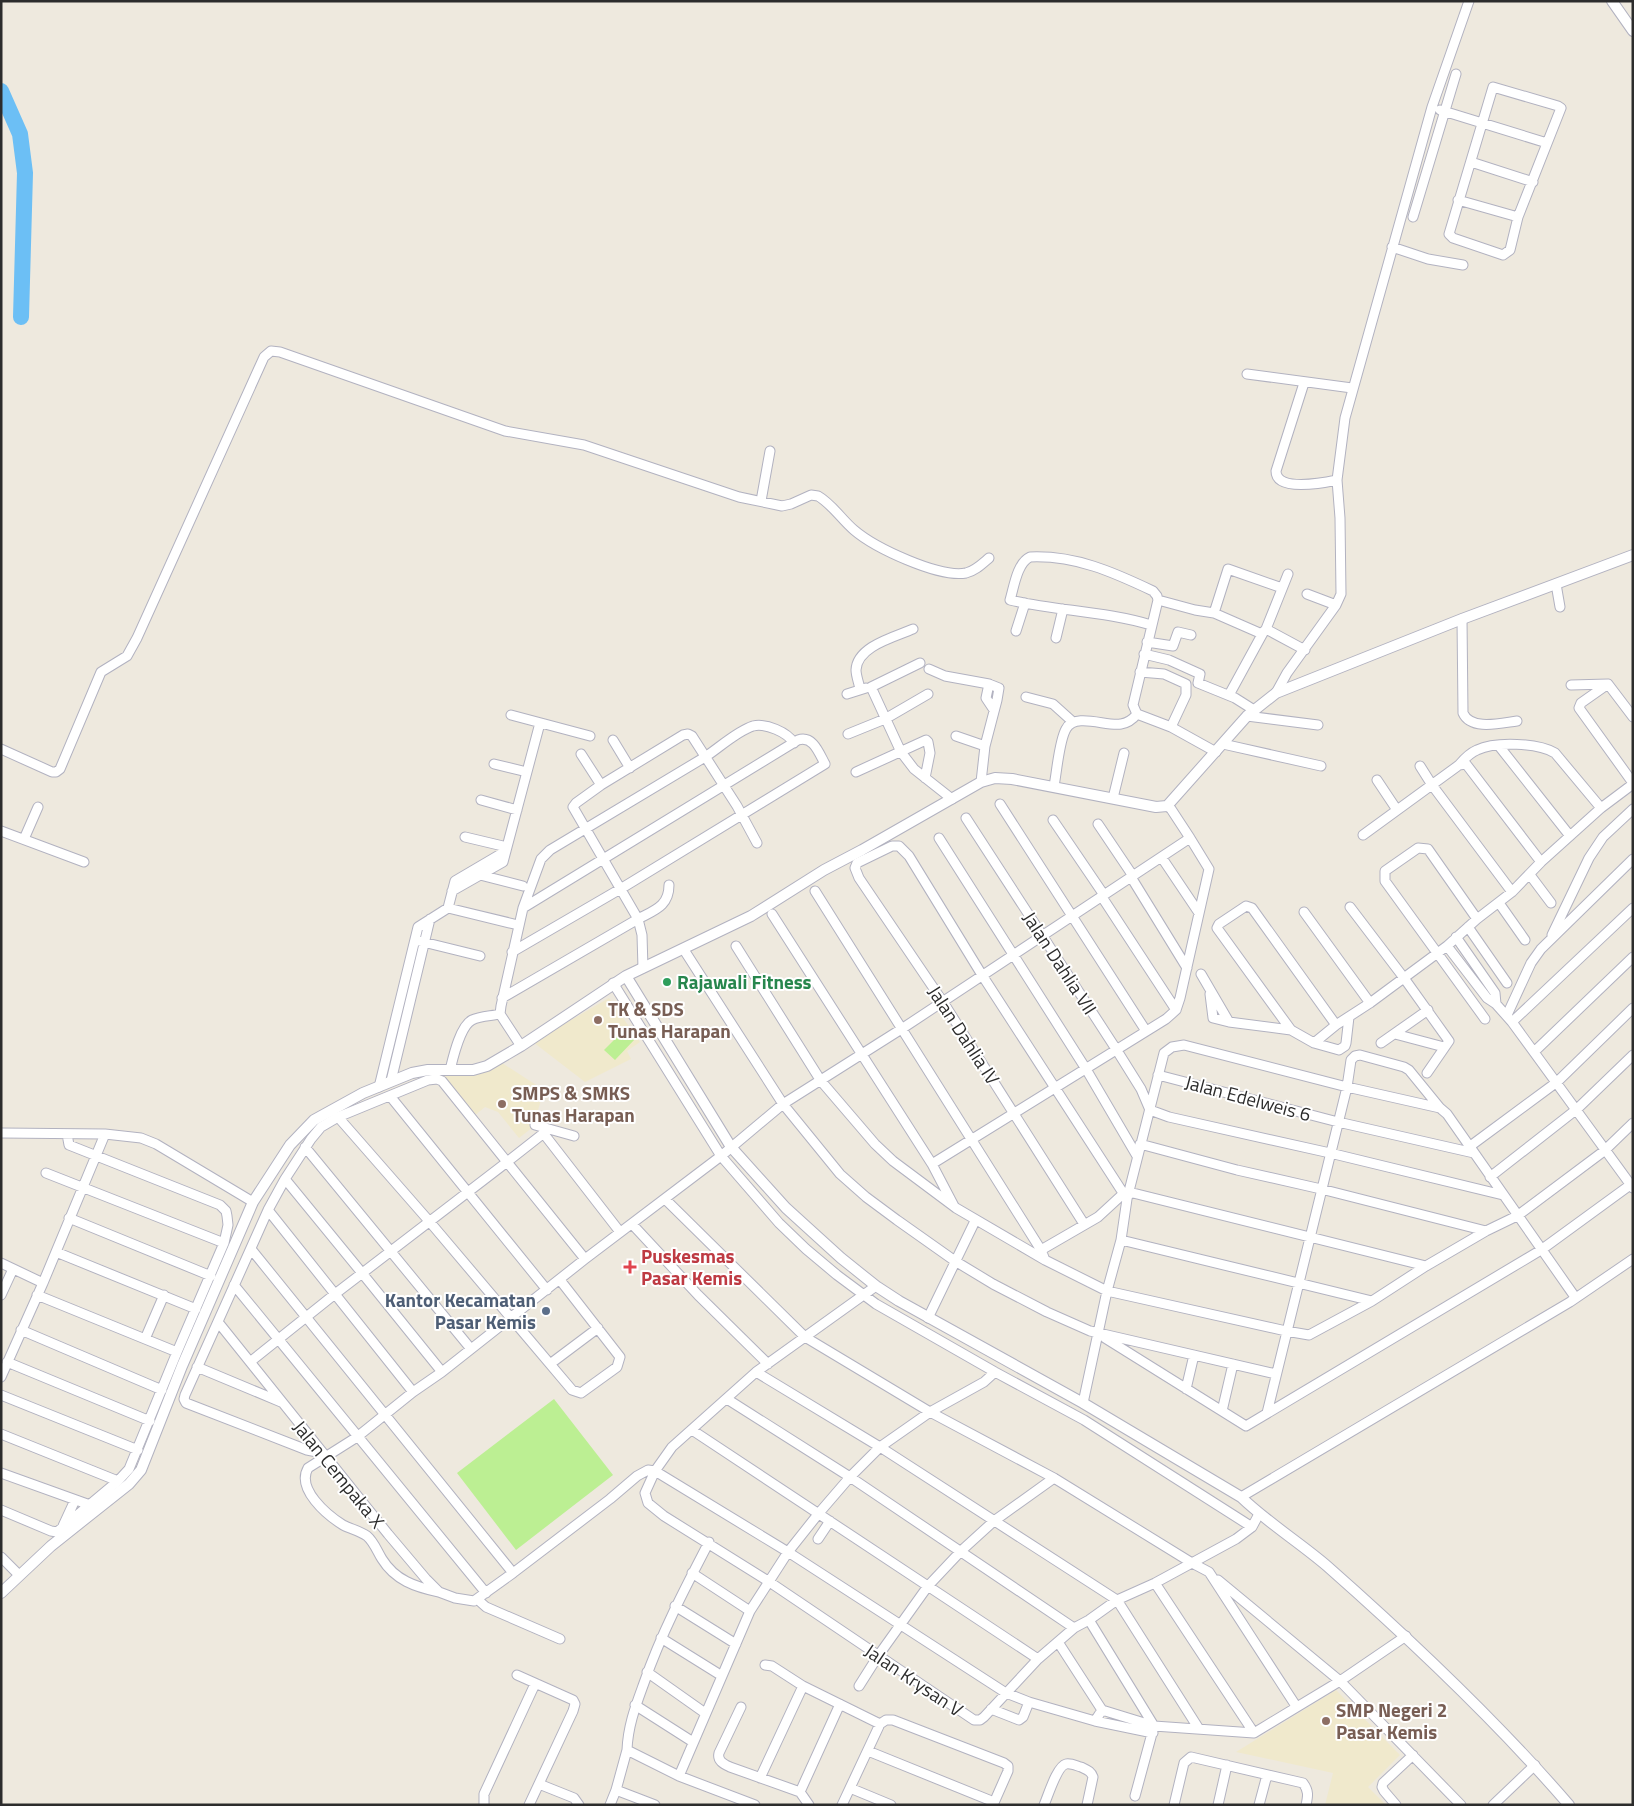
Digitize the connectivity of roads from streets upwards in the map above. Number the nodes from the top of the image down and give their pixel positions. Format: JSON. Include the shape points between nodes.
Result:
{"nodes":[{"id":1,"x":1469,"y":1,"type":"edge"},
{"id":2,"x":1612,"y":1,"type":"edge"},
{"id":3,"x":1633,"y":31,"type":"edge"},
{"id":4,"x":1456,"y":74,"type":"dead end"},
{"id":5,"x":1432,"y":107,"type":"junction"},
{"id":6,"x":1444,"y":112,"type":"junction"},
{"id":7,"x":1482,"y":122,"type":"junction"},
{"id":8,"x":1547,"y":143,"type":"junction"},
{"id":9,"x":1471,"y":162,"type":"junction"},
{"id":10,"x":1533,"y":182,"type":"junction"},
{"id":11,"x":1458,"y":200,"type":"junction"},
{"id":12,"x":1413,"y":217,"type":"dead end"},
{"id":13,"x":1518,"y":217,"type":"junction"},
{"id":14,"x":1392,"y":247,"type":"junction"},
{"id":15,"x":1463,"y":265,"type":"dead end"},
{"id":16,"x":1247,"y":374,"type":"dead end"},
{"id":17,"x":1304,"y":383,"type":"junction"},
{"id":18,"x":1352,"y":388,"type":"junction"},
{"id":19,"x":770,"y":451,"type":"dead end"},
{"id":20,"x":1337,"y":480,"type":"junction"},
{"id":21,"x":761,"y":501,"type":"junction"},
{"id":22,"x":1633,"y":556,"type":"edge"},
{"id":23,"x":989,"y":558,"type":"dead end"},
{"id":24,"x":1288,"y":574,"type":"dead end"},
{"id":25,"x":1556,"y":584,"type":"junction"},
{"id":26,"x":1282,"y":588,"type":"junction"},
{"id":27,"x":1307,"y":594,"type":"dead end"},
{"id":28,"x":1158,"y":600,"type":"junction"},
{"id":29,"x":1025,"y":603,"type":"junction"},
{"id":30,"x":1336,"y":606,"type":"junction"},
{"id":31,"x":1560,"y":608,"type":"dead end"},
{"id":32,"x":1063,"y":609,"type":"junction"},
{"id":33,"x":1214,"y":613,"type":"junction"},
{"id":34,"x":1462,"y":619,"type":"junction"},
{"id":35,"x":1151,"y":625,"type":"junction"},
{"id":36,"x":913,"y":628,"type":"dead end"},
{"id":37,"x":1016,"y":631,"type":"dead end"},
{"id":38,"x":1264,"y":632,"type":"junction"},
{"id":39,"x":1191,"y":635,"type":"dead end"},
{"id":40,"x":1056,"y":638,"type":"dead end"},
{"id":41,"x":1147,"y":642,"type":"junction"},
{"id":42,"x":1173,"y":646,"type":"junction"},
{"id":43,"x":1305,"y":650,"type":"junction"},
{"id":44,"x":1144,"y":654,"type":"junction"},
{"id":45,"x":1169,"y":660,"type":"junction"},
{"id":46,"x":920,"y":663,"type":"dead end"},
{"id":47,"x":929,"y":669,"type":"dead end"},
{"id":48,"x":1140,"y":672,"type":"junction"},
{"id":49,"x":1608,"y":684,"type":"junction"},
{"id":50,"x":1571,"y":685,"type":"dead end"},
{"id":51,"x":871,"y":687,"type":"junction"},
{"id":52,"x":860,"y":689,"type":"junction"},
{"id":53,"x":1276,"y":693,"type":"junction"},
{"id":54,"x":847,"y":694,"type":"dead end"},
{"id":55,"x":928,"y":694,"type":"dead end"},
{"id":56,"x":1229,"y":695,"type":"junction"},
{"id":57,"x":1026,"y":697,"type":"dead end"},
{"id":58,"x":1251,"y":713,"type":"junction"},
{"id":59,"x":1137,"y":714,"type":"junction"},
{"id":60,"x":511,"y":715,"type":"dead end"},
{"id":61,"x":1633,"y":717,"type":"edge"},
{"id":62,"x":885,"y":719,"type":"junction"},
{"id":63,"x":1517,"y":721,"type":"dead end"},
{"id":64,"x":1073,"y":722,"type":"junction"},
{"id":65,"x":540,"y":723,"type":"junction"},
{"id":66,"x":1318,"y":725,"type":"dead end"},
{"id":67,"x":1170,"y":727,"type":"junction"},
{"id":68,"x":848,"y":734,"type":"dead end"},
{"id":69,"x":590,"y":736,"type":"dead end"},
{"id":70,"x":956,"y":736,"type":"dead end"},
{"id":71,"x":613,"y":740,"type":"dead end"},
{"id":72,"x":794,"y":743,"type":"junction"},
{"id":73,"x":985,"y":746,"type":"junction"},
{"id":74,"x":1500,"y":746,"type":"junction"},
{"id":75,"x":1219,"y":748,"type":"junction"},
{"id":76,"x":1,"y":749,"type":"edge"},
{"id":77,"x":901,"y":752,"type":"junction"},
{"id":78,"x":1124,"y":753,"type":"dead end"},
{"id":79,"x":581,"y":754,"type":"dead end"},
{"id":80,"x":705,"y":756,"type":"junction"},
{"id":81,"x":494,"y":764,"type":"dead end"},
{"id":82,"x":1459,"y":765,"type":"junction"},
{"id":83,"x":1321,"y":766,"type":"dead end"},
{"id":84,"x":1420,"y":766,"type":"dead end"},
{"id":85,"x":630,"y":768,"type":"junction"},
{"id":86,"x":527,"y":772,"type":"junction"},
{"id":87,"x":856,"y":772,"type":"dead end"},
{"id":88,"x":925,"y":778,"type":"junction"},
{"id":89,"x":1377,"y":780,"type":"dead end"},
{"id":90,"x":981,"y":782,"type":"junction"},
{"id":91,"x":1633,"y":784,"type":"edge"},
{"id":92,"x":601,"y":785,"type":"junction"},
{"id":93,"x":1432,"y":785,"type":"junction"},
{"id":94,"x":723,"y":786,"type":"junction"},
{"id":95,"x":1054,"y":786,"type":"junction"},
{"id":96,"x":1113,"y":798,"type":"junction"},
{"id":97,"x":952,"y":799,"type":"junction"},
{"id":98,"x":481,"y":800,"type":"dead end"},
{"id":99,"x":1000,"y":804,"type":"dead end"},
{"id":100,"x":38,"y":807,"type":"dead end"},
{"id":101,"x":1601,"y":808,"type":"junction"},
{"id":102,"x":1633,"y":809,"type":"edge"},
{"id":103,"x":517,"y":810,"type":"junction"},
{"id":104,"x":1171,"y":810,"type":"junction"},
{"id":105,"x":1397,"y":810,"type":"junction"},
{"id":106,"x":742,"y":815,"type":"junction"},
{"id":107,"x":966,"y":818,"type":"dead end"},
{"id":108,"x":1053,"y":820,"type":"dead end"},
{"id":109,"x":1098,"y":824,"type":"dead end"},
{"id":110,"x":586,"y":828,"type":"junction"},
{"id":111,"x":1,"y":831,"type":"edge"},
{"id":112,"x":1363,"y":834,"type":"dead end"},
{"id":113,"x":465,"y":836,"type":"dead end"},
{"id":114,"x":1570,"y":836,"type":"junction"},
{"id":115,"x":939,"y":838,"type":"dead end"},
{"id":116,"x":1190,"y":838,"type":"junction"},
{"id":117,"x":24,"y":839,"type":"junction"},
{"id":118,"x":758,"y":843,"type":"dead end"},
{"id":119,"x":507,"y":849,"type":"junction"},
{"id":120,"x":1162,"y":858,"type":"junction"},
{"id":121,"x":1633,"y":859,"type":"edge"},
{"id":122,"x":603,"y":860,"type":"junction"},
{"id":123,"x":84,"y":862,"type":"dead end"},
{"id":124,"x":1541,"y":862,"type":"junction"},
{"id":125,"x":480,"y":875,"type":"junction"},
{"id":126,"x":1530,"y":875,"type":"junction"},
{"id":127,"x":1132,"y":876,"type":"junction"},
{"id":128,"x":668,"y":885,"type":"dead end"},
{"id":129,"x":523,"y":886,"type":"dead end"},
{"id":130,"x":622,"y":888,"type":"junction"},
{"id":131,"x":815,"y":890,"type":"dead end"},
{"id":132,"x":452,"y":891,"type":"junction"},
{"id":133,"x":1512,"y":892,"type":"junction"},
{"id":134,"x":1103,"y":896,"type":"junction"},
{"id":135,"x":1499,"y":902,"type":"junction"},
{"id":136,"x":1551,"y":903,"type":"dead end"},
{"id":137,"x":1350,"y":907,"type":"dead end"},
{"id":138,"x":448,"y":908,"type":"junction"},
{"id":139,"x":523,"y":908,"type":"junction"},
{"id":140,"x":1633,"y":908,"type":"edge"},
{"id":141,"x":1304,"y":912,"type":"dead end"},
{"id":142,"x":772,"y":914,"type":"dead end"},
{"id":143,"x":1199,"y":914,"type":"junction"},
{"id":144,"x":1071,"y":916,"type":"junction"},
{"id":145,"x":430,"y":919,"type":"junction"},
{"id":146,"x":638,"y":919,"type":"junction"},
{"id":147,"x":1477,"y":919,"type":"junction"},
{"id":148,"x":514,"y":924,"type":"dead end"},
{"id":149,"x":1468,"y":927,"type":"junction"},
{"id":150,"x":1043,"y":935,"type":"junction"},
{"id":151,"x":1456,"y":937,"type":"junction"},
{"id":152,"x":415,"y":940,"type":"junction"},
{"id":153,"x":1525,"y":940,"type":"dead end"},
{"id":154,"x":1550,"y":940,"type":"junction"},
{"id":155,"x":424,"y":943,"type":"junction"},
{"id":156,"x":736,"y":946,"type":"dead end"},
{"id":157,"x":1447,"y":946,"type":"junction"},
{"id":158,"x":512,"y":952,"type":"junction"},
{"id":159,"x":686,"y":953,"type":"dead end"},
{"id":160,"x":1436,"y":953,"type":"junction"},
{"id":161,"x":480,"y":956,"type":"dead end"},
{"id":162,"x":1014,"y":956,"type":"junction"},
{"id":163,"x":1633,"y":957,"type":"edge"},
{"id":164,"x":643,"y":968,"type":"junction"},
{"id":165,"x":1187,"y":968,"type":"junction"},
{"id":166,"x":1481,"y":970,"type":"junction"},
{"id":167,"x":1201,"y":974,"type":"dead end"},
{"id":168,"x":982,"y":975,"type":"junction"},
{"id":169,"x":626,"y":976,"type":"junction"},
{"id":170,"x":1472,"y":977,"type":"junction"},
{"id":171,"x":1404,"y":978,"type":"junction"},
{"id":172,"x":613,"y":983,"type":"junction"},
{"id":173,"x":1507,"y":983,"type":"dead end"},
{"id":174,"x":502,"y":998,"type":"junction"},
{"id":175,"x":943,"y":1002,"type":"junction"},
{"id":176,"x":1370,"y":1003,"type":"junction"},
{"id":177,"x":1496,"y":1004,"type":"junction"},
{"id":178,"x":1633,"y":1008,"type":"edge"},
{"id":179,"x":1176,"y":1010,"type":"junction"},
{"id":180,"x":1428,"y":1010,"type":"junction"},
{"id":181,"x":500,"y":1014,"type":"junction"},
{"id":182,"x":1349,"y":1017,"type":"junction"},
{"id":183,"x":1485,"y":1019,"type":"dead end"},
{"id":184,"x":1510,"y":1019,"type":"junction"},
{"id":185,"x":1336,"y":1025,"type":"junction"},
{"id":186,"x":903,"y":1028,"type":"junction"},
{"id":187,"x":1291,"y":1030,"type":"junction"},
{"id":188,"x":1146,"y":1031,"type":"junction"},
{"id":189,"x":1394,"y":1034,"type":"junction"},
{"id":190,"x":1314,"y":1043,"type":"junction"},
{"id":191,"x":1381,"y":1043,"type":"dead end"},
{"id":192,"x":521,"y":1046,"type":"junction"},
{"id":193,"x":1444,"y":1047,"type":"junction"},
{"id":194,"x":1116,"y":1049,"type":"junction"},
{"id":195,"x":1534,"y":1052,"type":"junction"},
{"id":196,"x":861,"y":1054,"type":"junction"},
{"id":197,"x":1633,"y":1055,"type":"edge"},
{"id":198,"x":1086,"y":1069,"type":"junction"},
{"id":199,"x":450,"y":1070,"type":"junction"},
{"id":200,"x":1427,"y":1073,"type":"dead end"},
{"id":201,"x":1158,"y":1074,"type":"junction"},
{"id":202,"x":391,"y":1081,"type":"junction"},
{"id":203,"x":821,"y":1082,"type":"junction"},
{"id":204,"x":1557,"y":1082,"type":"junction"},
{"id":205,"x":379,"y":1087,"type":"junction"},
{"id":206,"x":1055,"y":1087,"type":"junction"},
{"id":207,"x":1346,"y":1087,"type":"junction"},
{"id":208,"x":390,"y":1096,"type":"junction"},
{"id":209,"x":783,"y":1104,"type":"junction"},
{"id":210,"x":1440,"y":1108,"type":"junction"},
{"id":211,"x":1577,"y":1109,"type":"junction"},
{"id":212,"x":1150,"y":1110,"type":"junction"},
{"id":213,"x":1014,"y":1113,"type":"junction"},
{"id":214,"x":338,"y":1117,"type":"junction"},
{"id":215,"x":1338,"y":1122,"type":"junction"},
{"id":216,"x":1633,"y":1123,"type":"edge"},
{"id":217,"x":535,"y":1125,"type":"dead end"},
{"id":218,"x":547,"y":1132,"type":"junction"},
{"id":219,"x":1,"y":1133,"type":"edge"},
{"id":220,"x":67,"y":1134,"type":"junction"},
{"id":221,"x":105,"y":1134,"type":"junction"},
{"id":222,"x":574,"y":1136,"type":"dead end"},
{"id":223,"x":973,"y":1139,"type":"junction"},
{"id":224,"x":1140,"y":1144,"type":"junction"},
{"id":225,"x":305,"y":1147,"type":"junction"},
{"id":226,"x":731,"y":1147,"type":"junction"},
{"id":227,"x":1471,"y":1150,"type":"junction"},
{"id":228,"x":1604,"y":1151,"type":"junction"},
{"id":229,"x":1330,"y":1153,"type":"junction"},
{"id":230,"x":96,"y":1155,"type":"junction"},
{"id":231,"x":721,"y":1156,"type":"junction"},
{"id":232,"x":1137,"y":1156,"type":"junction"},
{"id":233,"x":507,"y":1162,"type":"junction"},
{"id":234,"x":932,"y":1164,"type":"junction"},
{"id":235,"x":46,"y":1173,"type":"dead end"},
{"id":236,"x":1490,"y":1177,"type":"junction"},
{"id":237,"x":284,"y":1179,"type":"junction"},
{"id":238,"x":84,"y":1186,"type":"junction"},
{"id":239,"x":1632,"y":1186,"type":"edge"},
{"id":240,"x":1321,"y":1189,"type":"junction"},
{"id":241,"x":469,"y":1191,"type":"junction"},
{"id":242,"x":1126,"y":1195,"type":"junction"},
{"id":243,"x":1503,"y":1195,"type":"junction"},
{"id":244,"x":665,"y":1198,"type":"junction"},
{"id":245,"x":253,"y":1202,"type":"junction"},
{"id":246,"x":956,"y":1208,"type":"junction"},
{"id":247,"x":268,"y":1210,"type":"junction"},
{"id":248,"x":1517,"y":1216,"type":"junction"},
{"id":249,"x":69,"y":1218,"type":"junction"},
{"id":250,"x":975,"y":1220,"type":"junction"},
{"id":251,"x":429,"y":1221,"type":"junction"},
{"id":252,"x":632,"y":1224,"type":"junction"},
{"id":253,"x":1084,"y":1224,"type":"junction"},
{"id":254,"x":1486,"y":1231,"type":"junction"},
{"id":255,"x":620,"y":1232,"type":"junction"},
{"id":256,"x":1310,"y":1236,"type":"junction"},
{"id":257,"x":1121,"y":1240,"type":"junction"},
{"id":258,"x":224,"y":1242,"type":"junction"},
{"id":259,"x":250,"y":1249,"type":"junction"},
{"id":260,"x":1041,"y":1250,"type":"junction"},
{"id":261,"x":1541,"y":1250,"type":"junction"},
{"id":262,"x":56,"y":1252,"type":"junction"},
{"id":263,"x":390,"y":1252,"type":"junction"},
{"id":264,"x":585,"y":1259,"type":"junction"},
{"id":265,"x":1633,"y":1259,"type":"edge"},
{"id":266,"x":1045,"y":1260,"type":"junction"},
{"id":267,"x":955,"y":1261,"type":"junction"},
{"id":268,"x":1,"y":1263,"type":"edge"},
{"id":269,"x":1426,"y":1266,"type":"junction"},
{"id":270,"x":13,"y":1269,"type":"junction"},
{"id":271,"x":362,"y":1273,"type":"junction"},
{"id":272,"x":211,"y":1276,"type":"junction"},
{"id":273,"x":560,"y":1280,"type":"junction"},
{"id":274,"x":43,"y":1283,"type":"junction"},
{"id":275,"x":1298,"y":1283,"type":"junction"},
{"id":276,"x":234,"y":1285,"type":"junction"},
{"id":277,"x":876,"y":1286,"type":"junction"},
{"id":278,"x":547,"y":1290,"type":"junction"},
{"id":279,"x":1108,"y":1291,"type":"junction"},
{"id":280,"x":335,"y":1294,"type":"junction"},
{"id":281,"x":1,"y":1295,"type":"edge"},
{"id":282,"x":37,"y":1295,"type":"junction"},
{"id":283,"x":164,"y":1295,"type":"junction"},
{"id":284,"x":864,"y":1295,"type":"junction"},
{"id":285,"x":1575,"y":1298,"type":"junction"},
{"id":286,"x":1372,"y":1301,"type":"junction"},
{"id":287,"x":196,"y":1309,"type":"junction"},
{"id":288,"x":306,"y":1317,"type":"junction"},
{"id":289,"x":928,"y":1318,"type":"junction"},
{"id":290,"x":511,"y":1319,"type":"junction"},
{"id":291,"x":218,"y":1322,"type":"junction"},
{"id":292,"x":598,"y":1328,"type":"junction"},
{"id":293,"x":21,"y":1330,"type":"junction"},
{"id":294,"x":1286,"y":1330,"type":"junction"},
{"id":295,"x":191,"y":1333,"type":"junction"},
{"id":296,"x":1099,"y":1334,"type":"junction"},
{"id":297,"x":806,"y":1337,"type":"junction"},
{"id":298,"x":145,"y":1339,"type":"junction"},
{"id":299,"x":278,"y":1340,"type":"junction"},
{"id":300,"x":471,"y":1349,"type":"junction"},
{"id":301,"x":177,"y":1352,"type":"junction"},
{"id":302,"x":1194,"y":1355,"type":"junction"},
{"id":303,"x":8,"y":1362,"type":"junction"},
{"id":304,"x":250,"y":1362,"type":"junction"},
{"id":305,"x":550,"y":1364,"type":"junction"},
{"id":306,"x":768,"y":1364,"type":"junction"},
{"id":307,"x":1233,"y":1364,"type":"junction"},
{"id":308,"x":197,"y":1367,"type":"junction"},
{"id":309,"x":442,"y":1372,"type":"junction"},
{"id":310,"x":756,"y":1372,"type":"junction"},
{"id":311,"x":995,"y":1372,"type":"junction"},
{"id":312,"x":1276,"y":1374,"type":"junction"},
{"id":313,"x":1,"y":1377,"type":"edge"},
{"id":314,"x":1186,"y":1389,"type":"junction"},
{"id":315,"x":162,"y":1390,"type":"junction"},
{"id":316,"x":413,"y":1392,"type":"junction"},
{"id":317,"x":1,"y":1394,"type":"edge"},
{"id":318,"x":727,"y":1399,"type":"junction"},
{"id":319,"x":282,"y":1402,"type":"junction"},
{"id":320,"x":1086,"y":1404,"type":"junction"},
{"id":321,"x":1222,"y":1411,"type":"junction"},
{"id":322,"x":930,"y":1412,"type":"junction"},
{"id":323,"x":1267,"y":1413,"type":"junction"},
{"id":324,"x":385,"y":1415,"type":"junction"},
{"id":325,"x":150,"y":1420,"type":"junction"},
{"id":326,"x":1084,"y":1420,"type":"junction"},
{"id":327,"x":692,"y":1430,"type":"junction"},
{"id":328,"x":1,"y":1434,"type":"edge"},
{"id":329,"x":357,"y":1437,"type":"junction"},
{"id":330,"x":880,"y":1447,"type":"junction"},
{"id":331,"x":138,"y":1450,"type":"junction"},
{"id":332,"x":324,"y":1454,"type":"junction"},
{"id":333,"x":136,"y":1468,"type":"junction"},
{"id":334,"x":656,"y":1471,"type":"junction"},
{"id":335,"x":1,"y":1473,"type":"edge"},
{"id":336,"x":850,"y":1477,"type":"junction"},
{"id":337,"x":1054,"y":1478,"type":"junction"},
{"id":338,"x":118,"y":1481,"type":"junction"},
{"id":339,"x":1241,"y":1497,"type":"junction"},
{"id":340,"x":74,"y":1500,"type":"junction"},
{"id":341,"x":90,"y":1505,"type":"junction"},
{"id":342,"x":1,"y":1510,"type":"edge"},
{"id":343,"x":819,"y":1513,"type":"junction"},
{"id":344,"x":1259,"y":1514,"type":"junction"},
{"id":345,"x":80,"y":1518,"type":"junction"},
{"id":346,"x":830,"y":1520,"type":"junction"},
{"id":347,"x":994,"y":1521,"type":"junction"},
{"id":348,"x":1252,"y":1526,"type":"junction"},
{"id":349,"x":62,"y":1528,"type":"junction"},
{"id":350,"x":818,"y":1539,"type":"dead end"},
{"id":351,"x":709,"y":1542,"type":"junction"},
{"id":352,"x":962,"y":1551,"type":"junction"},
{"id":353,"x":788,"y":1552,"type":"junction"},
{"id":354,"x":1,"y":1557,"type":"edge"},
{"id":355,"x":1192,"y":1563,"type":"junction"},
{"id":356,"x":1208,"y":1572,"type":"junction"},
{"id":357,"x":513,"y":1573,"type":"junction"},
{"id":358,"x":692,"y":1573,"type":"junction"},
{"id":359,"x":20,"y":1575,"type":"junction"},
{"id":360,"x":768,"y":1581,"type":"junction"},
{"id":361,"x":1155,"y":1583,"type":"junction"},
{"id":362,"x":928,"y":1586,"type":"junction"},
{"id":363,"x":439,"y":1592,"type":"junction"},
{"id":364,"x":1,"y":1593,"type":"edge"},
{"id":365,"x":486,"y":1593,"type":"junction"},
{"id":366,"x":477,"y":1599,"type":"junction"},
{"id":367,"x":1116,"y":1600,"type":"junction"},
{"id":368,"x":675,"y":1606,"type":"junction"},
{"id":369,"x":750,"y":1611,"type":"junction"},
{"id":370,"x":1090,"y":1620,"type":"junction"},
{"id":371,"x":901,"y":1625,"type":"junction"},
{"id":372,"x":1074,"y":1628,"type":"junction"},
{"id":373,"x":1406,"y":1636,"type":"junction"},
{"id":374,"x":661,"y":1638,"type":"junction"},
{"id":375,"x":560,"y":1639,"type":"dead end"},
{"id":376,"x":1058,"y":1642,"type":"junction"},
{"id":377,"x":736,"y":1644,"type":"junction"},
{"id":378,"x":878,"y":1656,"type":"junction"},
{"id":379,"x":1038,"y":1659,"type":"junction"},
{"id":380,"x":765,"y":1665,"type":"dead end"},
{"id":381,"x":647,"y":1672,"type":"junction"},
{"id":382,"x":517,"y":1675,"type":"dead end"},
{"id":383,"x":722,"y":1676,"type":"junction"},
{"id":384,"x":1340,"y":1681,"type":"junction"},
{"id":385,"x":535,"y":1684,"type":"junction"},
{"id":386,"x":803,"y":1686,"type":"junction"},
{"id":387,"x":860,"y":1686,"type":"dead end"},
{"id":388,"x":1006,"y":1693,"type":"junction"},
{"id":389,"x":1029,"y":1702,"type":"junction"},
{"id":390,"x":840,"y":1704,"type":"junction"},
{"id":391,"x":635,"y":1706,"type":"junction"},
{"id":392,"x":1296,"y":1706,"type":"junction"},
{"id":393,"x":741,"y":1707,"type":"dead end"},
{"id":394,"x":991,"y":1709,"type":"junction"},
{"id":395,"x":1102,"y":1710,"type":"junction"},
{"id":396,"x":705,"y":1713,"type":"junction"},
{"id":397,"x":1095,"y":1720,"type":"junction"},
{"id":398,"x":880,"y":1724,"type":"junction"},
{"id":399,"x":1153,"y":1729,"type":"junction"},
{"id":400,"x":1199,"y":1729,"type":"junction"},
{"id":401,"x":1254,"y":1733,"type":"junction"},
{"id":402,"x":693,"y":1742,"type":"junction"},
{"id":403,"x":627,"y":1750,"type":"junction"},
{"id":404,"x":868,"y":1751,"type":"junction"},
{"id":405,"x":1412,"y":1755,"type":"junction"},
{"id":406,"x":1227,"y":1765,"type":"junction"},
{"id":407,"x":1535,"y":1765,"type":"junction"},
{"id":408,"x":1267,"y":1775,"type":"junction"},
{"id":409,"x":679,"y":1776,"type":"junction"},
{"id":410,"x":760,"y":1778,"type":"junction"},
{"id":411,"x":539,"y":1784,"type":"junction"},
{"id":412,"x":850,"y":1788,"type":"junction"},
{"id":413,"x":616,"y":1790,"type":"junction"},
{"id":414,"x":800,"y":1792,"type":"junction"},
{"id":415,"x":1135,"y":1796,"type":"dead end"},
{"id":416,"x":994,"y":1804,"type":"edge"},
{"id":417,"x":484,"y":1805,"type":"edge"},
{"id":418,"x":529,"y":1805,"type":"edge"},
{"id":419,"x":579,"y":1805,"type":"edge"},
{"id":420,"x":610,"y":1805,"type":"edge"},
{"id":421,"x":655,"y":1805,"type":"edge"},
{"id":422,"x":755,"y":1805,"type":"edge"},
{"id":423,"x":809,"y":1805,"type":"edge"},
{"id":424,"x":842,"y":1805,"type":"edge"},
{"id":425,"x":891,"y":1805,"type":"edge"},
{"id":426,"x":1044,"y":1805,"type":"edge"},
{"id":427,"x":1087,"y":1805,"type":"edge"},
{"id":428,"x":1174,"y":1805,"type":"edge"},
{"id":429,"x":1218,"y":1805,"type":"edge"},
{"id":430,"x":1259,"y":1805,"type":"edge"},
{"id":431,"x":1306,"y":1805,"type":"edge"},
{"id":432,"x":1396,"y":1805,"type":"edge"},
{"id":433,"x":1461,"y":1805,"type":"edge"},
{"id":434,"x":1493,"y":1805,"type":"edge"},
{"id":435,"x":1569,"y":1805,"type":"edge"}],
"edges":[{"from":1,"to":5,"type":"street"},
{"from":2,"to":3,"type":"street"},
{"from":4,"to":6,"type":"street"},
{"from":5,"to":6,"type":"street"},
{"from":5,"to":14,"type":"street"},
{"from":6,"to":7,"type":"street"},
{"from":6,"to":12,"type":"street"},
{"from":7,"to":8,"type":"street"},
{"from":7,"to":8,"type":"street","via":[[1493,87],[1558,106],[1560,111]]},
{"from":7,"to":9,"type":"street"},
{"from":8,"to":10,"type":"street"},
{"from":9,"to":10,"type":"street"},
{"from":9,"to":11,"type":"street"},
{"from":10,"to":13,"type":"street"},
{"from":11,"to":13,"type":"street"},
{"from":11,"to":13,"type":"street","via":[[1451,237],[1503,254],[1510,250]]},
{"from":14,"to":15,"type":"street","via":[[1428,259]]},
{"from":14,"to":18,"type":"street"},
{"from":16,"to":17,"type":"street"},
{"from":17,"to":18,"type":"street"},
{"from":17,"to":20,"type":"street","via":[[1276,476],[1284,483],[1312,484]]},
{"from":18,"to":20,"type":"street"},
{"from":19,"to":21,"type":"street"},
{"from":20,"to":30,"type":"street","via":[[1342,581]]},
{"from":21,"to":23,"type":"street","via":[[787,506],[811,495],[818,496],[877,547],[943,572],[967,573]]},
{"from":21,"to":76,"type":"street","via":[[739,497],[584,445],[504,431],[280,352],[269,352],[137,638],[127,656],[101,672],[58,771],[52,772]]},
{"from":22,"to":25,"type":"street"},
{"from":24,"to":26,"type":"street"},
{"from":25,"to":31,"type":"street"},
{"from":25,"to":34,"type":"street"},
{"from":26,"to":33,"type":"street","via":[[1228,569]]},
{"from":26,"to":38,"type":"street"},
{"from":27,"to":30,"type":"street"},
{"from":28,"to":29,"type":"street","via":[[1153,592],[1107,570],[1068,560],[1030,557],[1022,562],[1010,600]]},
{"from":28,"to":33,"type":"street"},
{"from":28,"to":35,"type":"street"},
{"from":29,"to":32,"type":"street"},
{"from":29,"to":37,"type":"street"},
{"from":30,"to":43,"type":"street"},
{"from":32,"to":35,"type":"street","via":[[1124,617]]},
{"from":32,"to":40,"type":"street"},
{"from":33,"to":38,"type":"street"},
{"from":34,"to":53,"type":"street"},
{"from":34,"to":63,"type":"street","via":[[1465,718],[1476,724]]},
{"from":35,"to":41,"type":"street"},
{"from":36,"to":52,"type":"street","via":[[861,655],[856,670]]},
{"from":38,"to":43,"type":"street"},
{"from":38,"to":56,"type":"street"},
{"from":39,"to":42,"type":"street","via":[[1178,632]]},
{"from":41,"to":42,"type":"street"},
{"from":41,"to":44,"type":"street"},
{"from":42,"to":45,"type":"street"},
{"from":43,"to":53,"type":"street"},
{"from":44,"to":45,"type":"street"},
{"from":44,"to":48,"type":"street"},
{"from":45,"to":56,"type":"street","via":[[1200,674],[1198,683]]},
{"from":46,"to":51,"type":"street"},
{"from":47,"to":73,"type":"street","via":[[945,676],[997,686],[999,690]]},
{"from":48,"to":59,"type":"street","via":[[1133,705]]},
{"from":48,"to":67,"type":"street","via":[[1164,674],[1186,684],[1186,695]]},
{"from":49,"to":50,"type":"street"},
{"from":49,"to":61,"type":"street"},
{"from":49,"to":91,"type":"street","via":[[1581,703],[1579,708]]},
{"from":51,"to":52,"type":"street"},
{"from":51,"to":62,"type":"street"},
{"from":52,"to":54,"type":"street"},
{"from":53,"to":58,"type":"street"},
{"from":55,"to":62,"type":"street"},
{"from":56,"to":58,"type":"street"},
{"from":57,"to":64,"type":"street","via":[[1053,704]]},
{"from":58,"to":66,"type":"street"},
{"from":58,"to":75,"type":"street"},
{"from":59,"to":64,"type":"street","via":[[1123,724]]},
{"from":59,"to":67,"type":"street"},
{"from":60,"to":65,"type":"street"},
{"from":62,"to":68,"type":"street"},
{"from":62,"to":77,"type":"street"},
{"from":64,"to":95,"type":"street","via":[[1066,726],[1063,735]]},
{"from":65,"to":69,"type":"street"},
{"from":65,"to":86,"type":"street"},
{"from":67,"to":75,"type":"street"},
{"from":70,"to":73,"type":"street"},
{"from":71,"to":85,"type":"street"},
{"from":72,"to":80,"type":"street","via":[[777,730],[754,726]]},
{"from":72,"to":94,"type":"street"},
{"from":72,"to":106,"type":"street","via":[[810,740],[826,764]]},
{"from":73,"to":90,"type":"street"},
{"from":74,"to":82,"type":"street","via":[[1477,750]]},
{"from":74,"to":101,"type":"street","via":[[1536,746],[1556,752]]},
{"from":74,"to":114,"type":"street"},
{"from":75,"to":83,"type":"street"},
{"from":75,"to":104,"type":"street"},
{"from":77,"to":87,"type":"street"},
{"from":77,"to":88,"type":"street"},
{"from":77,"to":88,"type":"street","via":[[924,740],[928,742],[930,753]]},
{"from":78,"to":96,"type":"street"},
{"from":79,"to":92,"type":"street"},
{"from":80,"to":85,"type":"street","via":[[692,736],[686,734]]},
{"from":80,"to":94,"type":"street"},
{"from":80,"to":110,"type":"street"},
{"from":81,"to":86,"type":"street"},
{"from":82,"to":93,"type":"street"},
{"from":82,"to":124,"type":"street","via":[[1468,766]]},
{"from":84,"to":93,"type":"street"},
{"from":85,"to":92,"type":"street"},
{"from":86,"to":103,"type":"street"},
{"from":88,"to":97,"type":"street"},
{"from":89,"to":105,"type":"street"},
{"from":90,"to":95,"type":"street","via":[[995,778]]},
{"from":90,"to":97,"type":"street"},
{"from":91,"to":101,"type":"street"},
{"from":92,"to":110,"type":"street","via":[[573,806]]},
{"from":93,"to":105,"type":"street"},
{"from":93,"to":133,"type":"street"},
{"from":94,"to":106,"type":"street"},
{"from":94,"to":122,"type":"street"},
{"from":95,"to":96,"type":"street"},
{"from":96,"to":104,"type":"street"},
{"from":97,"to":164,"type":"street","via":[[824,870],[751,916]]},
{"from":98,"to":103,"type":"street"},
{"from":99,"to":144,"type":"street"},
{"from":100,"to":117,"type":"street"},
{"from":101,"to":114,"type":"street"},
{"from":102,"to":154,"type":"street","via":[[1602,837]]},
{"from":103,"to":119,"type":"street"},
{"from":104,"to":116,"type":"street"},
{"from":105,"to":112,"type":"street"},
{"from":106,"to":118,"type":"street"},
{"from":106,"to":130,"type":"street"},
{"from":107,"to":150,"type":"street","name":"Jalan Dahlia VII"},
{"from":108,"to":134,"type":"street"},
{"from":109,"to":127,"type":"street"},
{"from":110,"to":122,"type":"street"},
{"from":110,"to":139,"type":"street","via":[[543,856]]},
{"from":111,"to":117,"type":"street"},
{"from":113,"to":119,"type":"street"},
{"from":114,"to":124,"type":"street"},
{"from":115,"to":162,"type":"street"},
{"from":116,"to":120,"type":"street"},
{"from":116,"to":143,"type":"street","via":[[1209,869]]},
{"from":117,"to":123,"type":"street"},
{"from":119,"to":125,"type":"street","via":[[503,862]]},
{"from":119,"to":132,"type":"street","via":[[455,881]]},
{"from":120,"to":127,"type":"street"},
{"from":120,"to":143,"type":"street"},
{"from":121,"to":154,"type":"street"},
{"from":122,"to":130,"type":"street"},
{"from":122,"to":139,"type":"street"},
{"from":124,"to":126,"type":"street"},
{"from":125,"to":129,"type":"street"},
{"from":125,"to":132,"type":"street"},
{"from":126,"to":133,"type":"street"},
{"from":126,"to":136,"type":"street"},
{"from":127,"to":134,"type":"street"},
{"from":127,"to":165,"type":"street"},
{"from":128,"to":146,"type":"street","via":[[665,902]]},
{"from":130,"to":146,"type":"street"},
{"from":130,"to":158,"type":"street"},
{"from":131,"to":186,"type":"street"},
{"from":132,"to":138,"type":"street"},
{"from":133,"to":135,"type":"street"},
{"from":134,"to":144,"type":"street"},
{"from":134,"to":179,"type":"street"},
{"from":135,"to":147,"type":"street"},
{"from":135,"to":153,"type":"street"},
{"from":137,"to":171,"type":"street"},
{"from":138,"to":145,"type":"street"},
{"from":138,"to":148,"type":"street"},
{"from":139,"to":158,"type":"street"},
{"from":140,"to":184,"type":"street"},
{"from":141,"to":176,"type":"street"},
{"from":142,"to":196,"type":"street"},
{"from":143,"to":165,"type":"street"},
{"from":144,"to":150,"type":"street"},
{"from":144,"to":188,"type":"street"},
{"from":145,"to":152,"type":"street","via":[[418,927]]},
{"from":145,"to":155,"type":"street"},
{"from":146,"to":164,"type":"street"},
{"from":146,"to":174,"type":"street"},
{"from":147,"to":149,"type":"street"},
{"from":147,"to":160,"type":"street","via":[[1428,849],[1418,848],[1390,867],[1385,872],[1385,881]]},
{"from":149,"to":151,"type":"street"},
{"from":149,"to":173,"type":"street"},
{"from":150,"to":162,"type":"street"},
{"from":150,"to":194,"type":"street","name":"Jalan Dahlia VII"},
{"from":151,"to":157,"type":"street"},
{"from":151,"to":166,"type":"street"},
{"from":152,"to":155,"type":"street"},
{"from":152,"to":205,"type":"street"},
{"from":154,"to":184,"type":"street","via":[[1531,963]]},
{"from":155,"to":161,"type":"street"},
{"from":155,"to":202,"type":"street"},
{"from":156,"to":203,"type":"street"},
{"from":157,"to":160,"type":"street"},
{"from":157,"to":170,"type":"street"},
{"from":158,"to":174,"type":"street"},
{"from":159,"to":209,"type":"street"},
{"from":160,"to":171,"type":"street"},
{"from":160,"to":183,"type":"street"},
{"from":162,"to":168,"type":"street"},
{"from":162,"to":198,"type":"street"},
{"from":163,"to":195,"type":"street"},
{"from":164,"to":169,"type":"street"},
{"from":165,"to":179,"type":"street"},
{"from":166,"to":170,"type":"street"},
{"from":166,"to":177,"type":"street","via":[[1495,993]]},
{"from":167,"to":187,"type":"street","via":[[1209,989],[1214,1018]]},
{"from":168,"to":175,"type":"street"},
{"from":168,"to":175,"type":"street","name":"Jalan Dahlia IV","via":[[909,856],[899,846],[892,846],[857,863],[856,871]]},
{"from":168,"to":206,"type":"street"},
{"from":169,"to":172,"type":"street"},
{"from":169,"to":226,"type":"street"},
{"from":170,"to":177,"type":"street","via":[[1487,998]]},
{"from":171,"to":176,"type":"street"},
{"from":171,"to":180,"type":"street"},
{"from":172,"to":192,"type":"street"},
{"from":172,"to":231,"type":"street"},
{"from":174,"to":181,"type":"street"},
{"from":175,"to":186,"type":"street"},
{"from":175,"to":213,"type":"street","name":"Jalan Dahlia IV"},
{"from":176,"to":182,"type":"street"},
{"from":177,"to":184,"type":"street"},
{"from":178,"to":204,"type":"street"},
{"from":179,"to":188,"type":"street"},
{"from":180,"to":189,"type":"street"},
{"from":180,"to":193,"type":"street","via":[[1450,1041]]},
{"from":181,"to":192,"type":"street"},
{"from":181,"to":199,"type":"street","via":[[472,1020],[468,1024],[455,1049]]},
{"from":182,"to":185,"type":"street"},
{"from":182,"to":190,"type":"street","via":[[1346,1043],[1342,1049]]},
{"from":184,"to":195,"type":"street"},
{"from":185,"to":187,"type":"street","via":[[1252,908],[1246,906],[1217,928]]},
{"from":185,"to":190,"type":"street"},
{"from":186,"to":196,"type":"street"},
{"from":186,"to":223,"type":"street"},
{"from":187,"to":190,"type":"street"},
{"from":188,"to":194,"type":"street"},
{"from":189,"to":191,"type":"street"},
{"from":189,"to":193,"type":"street"},
{"from":192,"to":199,"type":"street","via":[[487,1066],[474,1070]]},
{"from":193,"to":200,"type":"street"},
{"from":194,"to":198,"type":"street"},
{"from":194,"to":212,"type":"street","name":"Jalan Dahlia VII","via":[[1141,1088]]},
{"from":195,"to":204,"type":"street"},
{"from":196,"to":203,"type":"street"},
{"from":196,"to":234,"type":"street"},
{"from":197,"to":211,"type":"street"},
{"from":198,"to":206,"type":"street"},
{"from":198,"to":232,"type":"street"},
{"from":199,"to":202,"type":"street","via":[[420,1070]]},
{"from":201,"to":207,"type":"street","via":[[1164,1053],[1184,1044]]},
{"from":201,"to":212,"type":"street"},
{"from":201,"to":215,"type":"street","name":"Jalan Edelweis 6"},
{"from":202,"to":205,"type":"street"},
{"from":203,"to":209,"type":"street"},
{"from":203,"to":246,"type":"street","via":[[893,1161]]},
{"from":204,"to":211,"type":"street"},
{"from":204,"to":227,"type":"street"},
{"from":205,"to":245,"type":"street","via":[[314,1120],[290,1145]]},
{"from":206,"to":213,"type":"street"},
{"from":206,"to":242,"type":"street"},
{"from":207,"to":210,"type":"street"},
{"from":207,"to":210,"type":"street","via":[[1351,1060],[1360,1055],[1409,1070]]},
{"from":207,"to":215,"type":"street"},
{"from":208,"to":214,"type":"street"},
{"from":208,"to":233,"type":"street","via":[[428,1080],[442,1081]]},
{"from":208,"to":241,"type":"street"},
{"from":209,"to":226,"type":"street"},
{"from":209,"to":267,"type":"street","via":[[840,1174],[866,1197]]},
{"from":210,"to":227,"type":"street"},
{"from":211,"to":228,"type":"street"},
{"from":211,"to":236,"type":"street"},
{"from":212,"to":224,"type":"street"},
{"from":212,"to":229,"type":"street"},
{"from":213,"to":223,"type":"street"},
{"from":213,"to":253,"type":"street","name":"Jalan Dahlia IV"},
{"from":214,"to":225,"type":"street","via":[[322,1127]]},
{"from":214,"to":251,"type":"street"},
{"from":215,"to":227,"type":"street","name":"Jalan Edelweis 6"},
{"from":215,"to":229,"type":"street"},
{"from":216,"to":228,"type":"street"},
{"from":217,"to":218,"type":"street"},
{"from":218,"to":222,"type":"street"},
{"from":218,"to":233,"type":"street"},
{"from":218,"to":255,"type":"street"},
{"from":219,"to":220,"type":"street"},
{"from":220,"to":221,"type":"street"},
{"from":220,"to":230,"type":"street","via":[[69,1145]]},
{"from":221,"to":230,"type":"street"},
{"from":221,"to":245,"type":"street","via":[[148,1140]]},
{"from":223,"to":234,"type":"street"},
{"from":223,"to":260,"type":"street"},
{"from":224,"to":232,"type":"street"},
{"from":224,"to":240,"type":"street"},
{"from":225,"to":237,"type":"street"},
{"from":225,"to":263,"type":"street"},
{"from":226,"to":231,"type":"street"},
{"from":226,"to":277,"type":"street","via":[[786,1208]]},
{"from":227,"to":236,"type":"street"},
{"from":228,"to":239,"type":"street"},
{"from":228,"to":248,"type":"street"},
{"from":229,"to":240,"type":"street"},
{"from":229,"to":243,"type":"street"},
{"from":230,"to":238,"type":"street"},
{"from":230,"to":258,"type":"street","via":[[220,1205],[228,1216]]},
{"from":231,"to":244,"type":"street"},
{"from":231,"to":284,"type":"street","via":[[779,1223]]},
{"from":232,"to":242,"type":"street"},
{"from":233,"to":241,"type":"street"},
{"from":233,"to":264,"type":"street"},
{"from":234,"to":246,"type":"street"},
{"from":235,"to":238,"type":"street"},
{"from":236,"to":243,"type":"street"},
{"from":237,"to":247,"type":"street"},
{"from":237,"to":271,"type":"street"},
{"from":238,"to":249,"type":"street"},
{"from":238,"to":258,"type":"street"},
{"from":239,"to":261,"type":"street"},
{"from":240,"to":254,"type":"street"},
{"from":240,"to":256,"type":"street"},
{"from":241,"to":251,"type":"street"},
{"from":241,"to":278,"type":"street"},
{"from":242,"to":253,"type":"street"},
{"from":242,"to":256,"type":"street"},
{"from":242,"to":257,"type":"street"},
{"from":243,"to":248,"type":"street"},
{"from":244,"to":252,"type":"street"},
{"from":244,"to":297,"type":"street"},
{"from":245,"to":295,"type":"street"},
{"from":246,"to":250,"type":"street"},
{"from":247,"to":259,"type":"street"},
{"from":247,"to":280,"type":"street"},
{"from":248,"to":254,"type":"street"},
{"from":248,"to":261,"type":"street"},
{"from":249,"to":262,"type":"street"},
{"from":249,"to":272,"type":"street"},
{"from":250,"to":266,"type":"street"},
{"from":250,"to":267,"type":"street"},
{"from":251,"to":263,"type":"street"},
{"from":251,"to":290,"type":"street"},
{"from":252,"to":255,"type":"street"},
{"from":252,"to":306,"type":"street"},
{"from":253,"to":260,"type":"street"},
{"from":254,"to":269,"type":"street"},
{"from":255,"to":264,"type":"street"},
{"from":256,"to":269,"type":"street"},
{"from":256,"to":275,"type":"street"},
{"from":257,"to":275,"type":"street"},
{"from":257,"to":279,"type":"street"},
{"from":258,"to":272,"type":"street"},
{"from":259,"to":276,"type":"street"},
{"from":259,"to":288,"type":"street"},
{"from":260,"to":266,"type":"street"},
{"from":261,"to":285,"type":"street"},
{"from":261,"to":323,"type":"street"},
{"from":262,"to":274,"type":"street"},
{"from":262,"to":283,"type":"street"},
{"from":263,"to":271,"type":"street"},
{"from":263,"to":300,"type":"street"},
{"from":264,"to":273,"type":"street"},
{"from":265,"to":285,"type":"street"},
{"from":266,"to":279,"type":"street"},
{"from":267,"to":289,"type":"street"},
{"from":267,"to":296,"type":"street","via":[[1046,1312]]},
{"from":268,"to":270,"type":"street"},
{"from":269,"to":286,"type":"street"},
{"from":270,"to":274,"type":"street"},
{"from":270,"to":281,"type":"street"},
{"from":271,"to":280,"type":"street"},
{"from":271,"to":309,"type":"street"},
{"from":272,"to":287,"type":"street"},
{"from":273,"to":278,"type":"street"},
{"from":273,"to":292,"type":"street"},
{"from":274,"to":282,"type":"street"},
{"from":275,"to":286,"type":"street"},
{"from":275,"to":294,"type":"street"},
{"from":276,"to":291,"type":"street"},
{"from":276,"to":299,"type":"street"},
{"from":277,"to":284,"type":"street","name":"Jalan Krysan V"},
{"from":277,"to":289,"type":"street"},
{"from":278,"to":290,"type":"street"},
{"from":279,"to":294,"type":"street"},
{"from":279,"to":296,"type":"street"},
{"from":280,"to":288,"type":"street"},
{"from":280,"to":316,"type":"street"},
{"from":282,"to":293,"type":"street"},
{"from":282,"to":298,"type":"street"},
{"from":283,"to":287,"type":"street"},
{"from":283,"to":298,"type":"street"},
{"from":284,"to":297,"type":"street","name":"Jalan Krysan V"},
{"from":284,"to":311,"type":"street"},
{"from":285,"to":339,"type":"street"},
{"from":286,"to":294,"type":"street","via":[[1309,1335]]},
{"from":287,"to":295,"type":"street"},
{"from":288,"to":299,"type":"street"},
{"from":288,"to":324,"type":"street"},
{"from":289,"to":320,"type":"street"},
{"from":290,"to":300,"type":"street"},
{"from":290,"to":305,"type":"street"},
{"from":291,"to":304,"type":"street","name":"Jalan Cempaka X"},
{"from":291,"to":308,"type":"street"},
{"from":292,"to":305,"type":"street"},
{"from":292,"to":305,"type":"street","via":[[619,1356],[617,1367],[583,1392],[576,1392]]},
{"from":293,"to":303,"type":"street"},
{"from":293,"to":315,"type":"street"},
{"from":294,"to":312,"type":"street"},
{"from":295,"to":301,"type":"street"},
{"from":295,"to":333,"type":"street"},
{"from":296,"to":302,"type":"street"},
{"from":296,"to":314,"type":"street"},
{"from":296,"to":320,"type":"street"},
{"from":297,"to":306,"type":"street","name":"Jalan Krysan V"},
{"from":297,"to":322,"type":"street"},
{"from":298,"to":301,"type":"street"},
{"from":299,"to":304,"type":"street"},
{"from":299,"to":329,"type":"street"},
{"from":300,"to":309,"type":"street"},
{"from":301,"to":315,"type":"street"},
{"from":302,"to":307,"type":"street"},
{"from":302,"to":314,"type":"street"},
{"from":303,"to":313,"type":"street"},
{"from":303,"to":325,"type":"street"},
{"from":304,"to":319,"type":"street","name":"Jalan Cempaka X"},
{"from":306,"to":310,"type":"street","name":"Jalan Krysan V"},
{"from":307,"to":312,"type":"street"},
{"from":307,"to":321,"type":"street"},
{"from":308,"to":319,"type":"street"},
{"from":308,"to":332,"type":"street","via":[[185,1395],[186,1403]]},
{"from":309,"to":316,"type":"street"},
{"from":310,"to":318,"type":"street","name":"Jalan Krysan V"},
{"from":310,"to":330,"type":"street"},
{"from":311,"to":322,"type":"street","via":[[984,1382]]},
{"from":311,"to":326,"type":"street"},
{"from":312,"to":323,"type":"street"},
{"from":314,"to":321,"type":"street"},
{"from":315,"to":325,"type":"street"},
{"from":316,"to":324,"type":"street"},
{"from":317,"to":331,"type":"street"},
{"from":318,"to":327,"type":"street","name":"Jalan Krysan V"},
{"from":318,"to":336,"type":"street"},
{"from":319,"to":332,"type":"street","name":"Jalan Cempaka X"},
{"from":320,"to":326,"type":"street"},
{"from":320,"to":339,"type":"street"},
{"from":321,"to":323,"type":"street","via":[[1246,1426]]},
{"from":322,"to":330,"type":"street"},
{"from":322,"to":337,"type":"street"},
{"from":324,"to":329,"type":"street"},
{"from":324,"to":357,"type":"street"},
{"from":325,"to":331,"type":"street"},
{"from":326,"to":348,"type":"street"},
{"from":327,"to":334,"type":"street","name":"Jalan Krysan V","via":[[672,1446]]},
{"from":327,"to":343,"type":"street"},
{"from":328,"to":338,"type":"street"},
{"from":329,"to":332,"type":"street"},
{"from":329,"to":365,"type":"street"},
{"from":330,"to":336,"type":"street"},
{"from":330,"to":347,"type":"street"},
{"from":331,"to":333,"type":"street"},
{"from":332,"to":363,"type":"street","name":"Jalan Cempaka X"},
{"from":332,"to":363,"type":"street","via":[[306,1473],[305,1482],[310,1494],[333,1518],[367,1536],[389,1570],[398,1577],[408,1584]]},
{"from":333,"to":338,"type":"street"},
{"from":333,"to":345,"type":"street","via":[[129,1484]]},
{"from":334,"to":351,"type":"street","name":"Jalan Krysan V","via":[[645,1491],[648,1503]]},
{"from":334,"to":353,"type":"street"},
{"from":334,"to":357,"type":"street","via":[[648,1470],[637,1476]]},
{"from":335,"to":340,"type":"street"},
{"from":336,"to":343,"type":"street"},
{"from":336,"to":352,"type":"street"},
{"from":337,"to":347,"type":"street"},
{"from":337,"to":355,"type":"street"},
{"from":338,"to":341,"type":"street"},
{"from":339,"to":344,"type":"street"},
{"from":340,"to":341,"type":"street"},
{"from":340,"to":349,"type":"street"},
{"from":341,"to":345,"type":"street"},
{"from":342,"to":349,"type":"street","via":[[51,1531],[57,1532]]},
{"from":343,"to":346,"type":"street"},
{"from":343,"to":353,"type":"street"},
{"from":344,"to":348,"type":"street"},
{"from":344,"to":373,"type":"street","via":[[1316,1557]]},
{"from":345,"to":349,"type":"street"},
{"from":345,"to":359,"type":"street"},
{"from":346,"to":350,"type":"street"},
{"from":346,"to":362,"type":"street"},
{"from":347,"to":352,"type":"street"},
{"from":347,"to":367,"type":"street"},
{"from":348,"to":355,"type":"street","name":"Jalan Krysan V","via":[[1236,1539]]},
{"from":351,"to":358,"type":"street"},
{"from":351,"to":360,"type":"street","name":"Jalan Krysan V"},
{"from":352,"to":362,"type":"street"},
{"from":352,"to":372,"type":"street"},
{"from":353,"to":360,"type":"street"},
{"from":353,"to":371,"type":"street"},
{"from":354,"to":359,"type":"street"},
{"from":355,"to":356,"type":"street"},
{"from":355,"to":361,"type":"street","name":"Jalan Krysan V"},
{"from":356,"to":384,"type":"street"},
{"from":356,"to":392,"type":"street"},
{"from":357,"to":365,"type":"street"},
{"from":358,"to":368,"type":"street"},
{"from":358,"to":369,"type":"street"},
{"from":359,"to":364,"type":"street"},
{"from":360,"to":369,"type":"street"},
{"from":360,"to":378,"type":"street","name":"Jalan Krysan V"},
{"from":361,"to":367,"type":"street","name":"Jalan Krysan V"},
{"from":361,"to":401,"type":"street"},
{"from":362,"to":371,"type":"street"},
{"from":362,"to":379,"type":"street"},
{"from":363,"to":366,"type":"street","via":[[465,1600]]},
{"from":365,"to":366,"type":"street"},
{"from":366,"to":375,"type":"street","via":[[486,1607]]},
{"from":367,"to":370,"type":"street","name":"Jalan Krysan V"},
{"from":367,"to":400,"type":"street"},
{"from":368,"to":374,"type":"street"},
{"from":368,"to":377,"type":"street"},
{"from":369,"to":377,"type":"street"},
{"from":370,"to":372,"type":"street","name":"Jalan Krysan V"},
{"from":370,"to":399,"type":"street"},
{"from":371,"to":378,"type":"street"},
{"from":371,"to":388,"type":"street"},
{"from":372,"to":376,"type":"street","name":"Jalan Krysan V"},
{"from":373,"to":384,"type":"street"},
{"from":373,"to":407,"type":"street"},
{"from":374,"to":381,"type":"street"},
{"from":374,"to":383,"type":"street"},
{"from":376,"to":379,"type":"street","name":"Jalan Krysan V"},
{"from":376,"to":395,"type":"street"},
{"from":377,"to":383,"type":"street"},
{"from":378,"to":387,"type":"street"},
{"from":378,"to":394,"type":"street","name":"Jalan Krysan V","via":[[974,1720],[980,1720]]},
{"from":379,"to":388,"type":"street","name":"Jalan Krysan V"},
{"from":380,"to":386,"type":"street","via":[[772,1666]]},
{"from":381,"to":391,"type":"street"},
{"from":381,"to":396,"type":"street"},
{"from":382,"to":385,"type":"street"},
{"from":383,"to":396,"type":"street"},
{"from":384,"to":392,"type":"street"},
{"from":384,"to":405,"type":"street"},
{"from":385,"to":411,"type":"street","via":[[573,1700],[575,1704]]},
{"from":385,"to":417,"type":"street","via":[[484,1794]]},
{"from":386,"to":390,"type":"street"},
{"from":386,"to":410,"type":"street"},
{"from":388,"to":389,"type":"street"},
{"from":388,"to":394,"type":"street","name":"Jalan Krysan V"},
{"from":389,"to":394,"type":"street","via":[[1024,1717],[1019,1720]]},
{"from":389,"to":397,"type":"street"},
{"from":390,"to":398,"type":"street"},
{"from":390,"to":414,"type":"street"},
{"from":391,"to":402,"type":"street"},
{"from":391,"to":403,"type":"street"},
{"from":392,"to":401,"type":"street"},
{"from":393,"to":410,"type":"street","via":[[718,1756],[724,1764]]},
{"from":395,"to":397,"type":"street"},
{"from":395,"to":399,"type":"street"},
{"from":396,"to":402,"type":"street"},
{"from":397,"to":399,"type":"street"},
{"from":398,"to":404,"type":"street"},
{"from":398,"to":416,"type":"street","via":[[893,1720],[1004,1763],[1008,1768]]},
{"from":399,"to":400,"type":"street"},
{"from":399,"to":415,"type":"street"},
{"from":400,"to":401,"type":"street"},
{"from":402,"to":409,"type":"street"},
{"from":403,"to":409,"type":"street"},
{"from":403,"to":413,"type":"street"},
{"from":404,"to":412,"type":"street"},
{"from":404,"to":416,"type":"street"},
{"from":405,"to":432,"type":"street","via":[[1383,1783],[1384,1792]]},
{"from":405,"to":433,"type":"street"},
{"from":406,"to":408,"type":"street"},
{"from":406,"to":428,"type":"street","via":[[1196,1757],[1186,1760]]},
{"from":406,"to":429,"type":"street"},
{"from":407,"to":434,"type":"street"},
{"from":407,"to":435,"type":"street"},
{"from":408,"to":430,"type":"street"},
{"from":408,"to":431,"type":"street","via":[[1303,1783],[1308,1795]]},
{"from":409,"to":422,"type":"street"},
{"from":410,"to":414,"type":"street"},
{"from":411,"to":418,"type":"street"},
{"from":411,"to":419,"type":"street","via":[[574,1798]]},
{"from":412,"to":424,"type":"street"},
{"from":412,"to":425,"type":"street"},
{"from":413,"to":420,"type":"street"},
{"from":413,"to":421,"type":"street"},
{"from":414,"to":423,"type":"street"},
{"from":426,"to":427,"type":"street","via":[[1059,1769],[1069,1763],[1092,1773]]}]}
